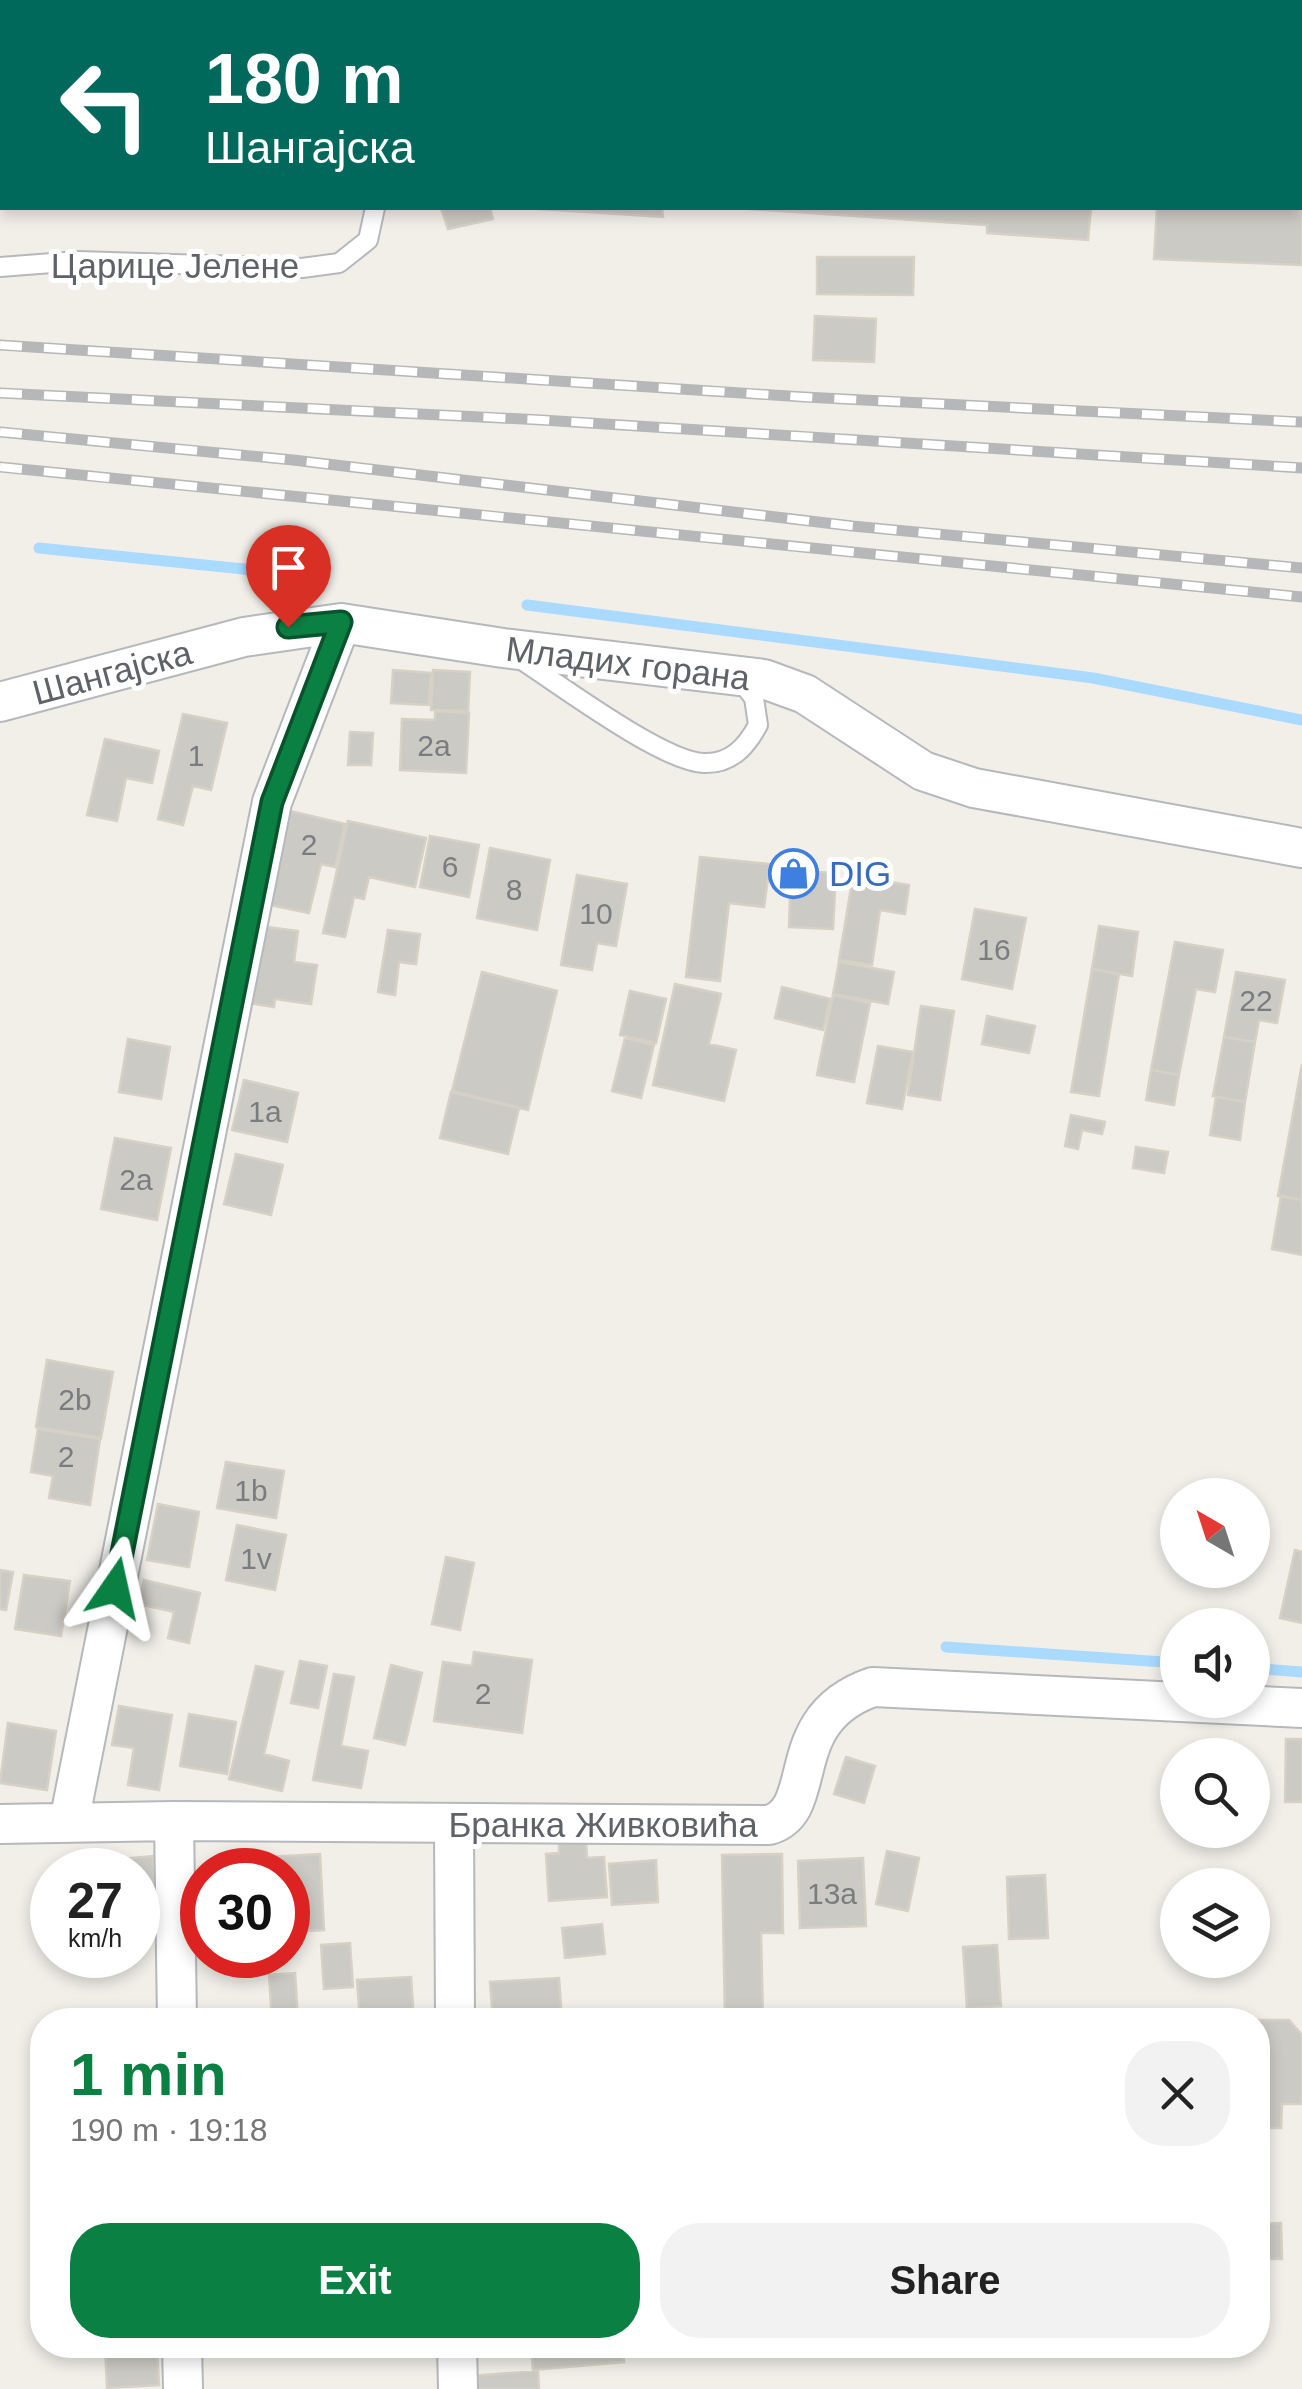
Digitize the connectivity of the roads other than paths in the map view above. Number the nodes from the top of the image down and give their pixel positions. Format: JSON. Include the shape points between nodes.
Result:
{"nodes":[{"id":1,"x":375,"y":210,"type":"edge"},
{"id":2,"x":0,"y":267,"type":"edge"},
{"id":3,"x":341,"y":622,"type":"junction"},
{"id":4,"x":503,"y":648,"type":"junction"},
{"id":5,"x":723,"y":672,"type":"junction"},
{"id":6,"x":0,"y":702,"type":"edge"},
{"id":7,"x":1302,"y":848,"type":"edge"},
{"id":8,"x":1302,"y":1708,"type":"edge"},
{"id":9,"x":174,"y":1821,"type":"junction"},
{"id":10,"x":69,"y":1822,"type":"junction"},
{"id":11,"x":0,"y":1824,"type":"edge"},
{"id":12,"x":454,"y":1824,"type":"junction"},
{"id":13,"x":177,"y":2008,"type":"edge"},
{"id":14,"x":455,"y":2008,"type":"edge"},
{"id":15,"x":182,"y":2358,"type":"edge"},
{"id":16,"x":457,"y":2358,"type":"edge"},
{"id":17,"x":183,"y":2389,"type":"edge"},
{"id":18,"x":458,"y":2389,"type":"edge"}],
"edges":[{"from":1,"to":2,"type":"lane","name":"Царице Јелене","via":[[368,240],[339,263],[302,268],[78,261]]},
{"from":3,"to":4,"type":"street","name":"Младих горана"},
{"from":3,"to":6,"type":"street","name":"Шангајска","via":[[244,637]]},
{"from":3,"to":10,"type":"street","via":[[272,802]]},
{"from":4,"to":5,"type":"street","name":"Младих горана"},
{"from":4,"to":5,"type":"lane","via":[[670,753],[704,763],[736,754],[758,725],[747,686]]},
{"from":5,"to":7,"type":"street","name":"Младих горана","via":[[805,694],[922,770],[974,788]]},
{"from":8,"to":12,"type":"street","name":"Бранка Живковића","via":[[873,1686],[825,1715],[812,1736],[793,1808],[769,1825]]},
{"from":9,"to":10,"type":"street","name":"Бранка Живковића"},
{"from":9,"to":12,"type":"street","name":"Бранка Живковића"},
{"from":9,"to":13,"type":"street"},
{"from":10,"to":11,"type":"street","name":"Бранка Живковића"},
{"from":12,"to":14,"type":"street"},
{"from":15,"to":17,"type":"street"},
{"from":16,"to":18,"type":"street"}]}
